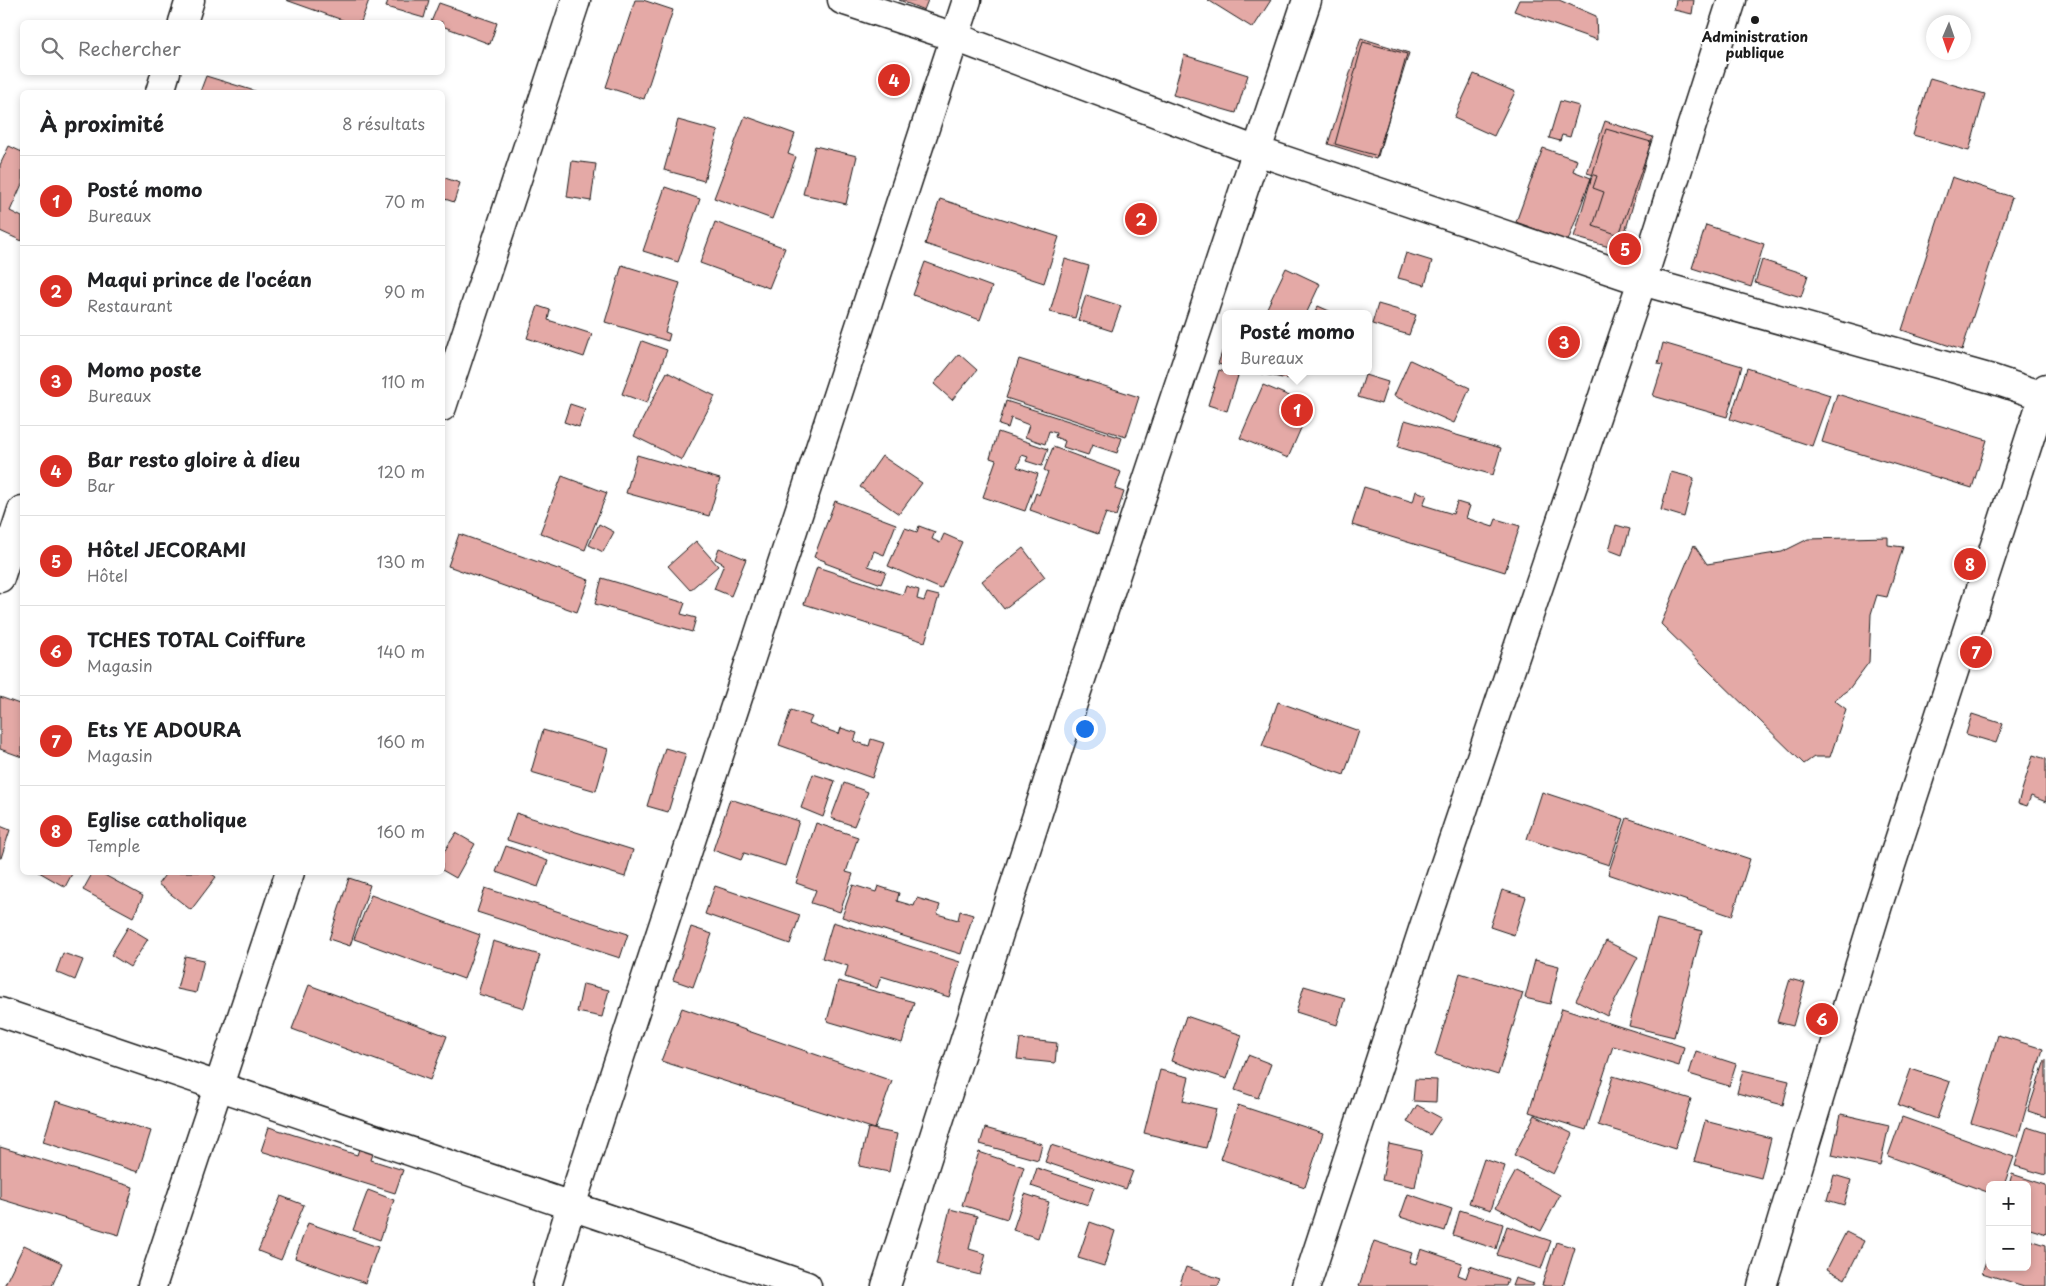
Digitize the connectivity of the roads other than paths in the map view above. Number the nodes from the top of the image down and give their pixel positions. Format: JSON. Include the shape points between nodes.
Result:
{"nodes":[{"id":1,"x":190,"y":0,"type":"edge"},
{"id":2,"x":576,"y":0,"type":"edge"},
{"id":3,"x":842,"y":0,"type":"edge"},
{"id":4,"x":968,"y":0,"type":"edge"},
{"id":5,"x":1307,"y":0,"type":"edge"},
{"id":6,"x":1732,"y":0,"type":"edge"},
{"id":7,"x":184,"y":20,"type":"edge"},
{"id":8,"x":955,"y":37,"type":"junction"},
{"id":9,"x":165,"y":75,"type":"edge"},
{"id":10,"x":161,"y":90,"type":"edge"},
{"id":11,"x":1257,"y":151,"type":"junction"},
{"id":12,"x":1642,"y":281,"type":"junction"},
{"id":13,"x":2045,"y":394,"type":"edge"},
{"id":14,"x":445,"y":398,"type":"edge"},
{"id":15,"x":20,"y":516,"type":"edge"},
{"id":16,"x":0,"y":578,"type":"edge"},
{"id":17,"x":289,"y":875,"type":"edge"},
{"id":18,"x":0,"y":1012,"type":"edge"},
{"id":19,"x":219,"y":1086,"type":"junction"},
{"id":20,"x":571,"y":1206,"type":"junction"},
{"id":21,"x":152,"y":1286,"type":"edge"},
{"id":22,"x":547,"y":1286,"type":"edge"},
{"id":23,"x":807,"y":1286,"type":"edge"},
{"id":24,"x":886,"y":1286,"type":"edge"},
{"id":25,"x":1306,"y":1286,"type":"edge"},
{"id":26,"x":1762,"y":1286,"type":"edge"}],
"edges":[{"from":1,"to":7,"type":"street"},
{"from":2,"to":14,"type":"street"},
{"from":3,"to":8,"type":"street"},
{"from":4,"to":8,"type":"street"},
{"from":5,"to":11,"type":"street"},
{"from":6,"to":12,"type":"street"},
{"from":8,"to":11,"type":"street"},
{"from":8,"to":20,"type":"street"},
{"from":9,"to":10,"type":"street"},
{"from":11,"to":12,"type":"street"},
{"from":11,"to":24,"type":"street","via":[[1074,700]]},
{"from":12,"to":13,"type":"street"},
{"from":12,"to":25,"type":"street"},
{"from":13,"to":26,"type":"street","via":[[1878,905]]},
{"from":15,"to":16,"type":"street"},
{"from":17,"to":19,"type":"street"},
{"from":18,"to":19,"type":"street"},
{"from":19,"to":20,"type":"street"},
{"from":19,"to":21,"type":"street"},
{"from":20,"to":22,"type":"street"},
{"from":20,"to":23,"type":"street"}]}
